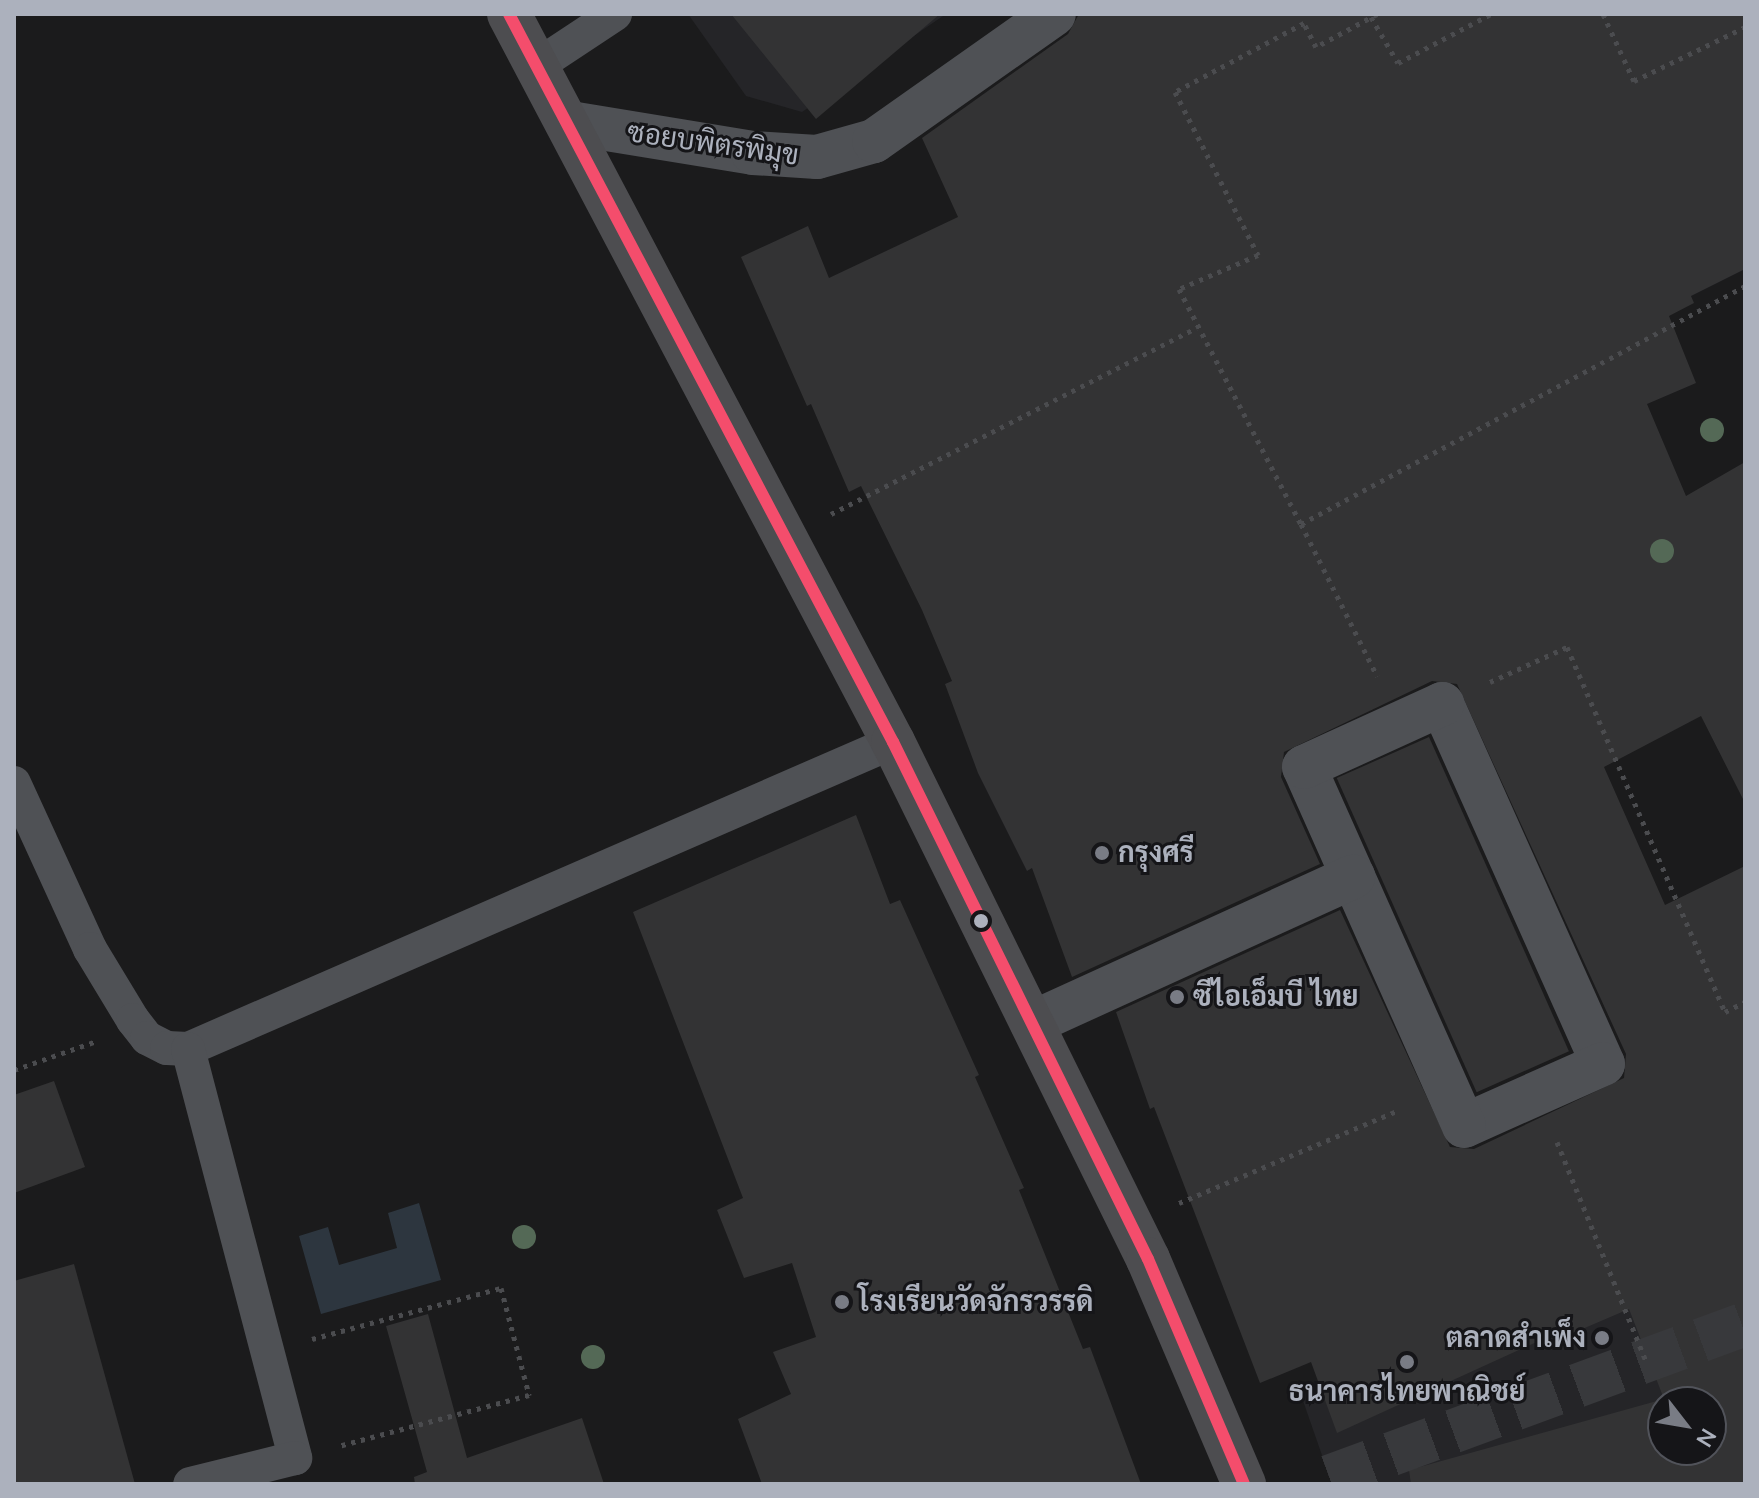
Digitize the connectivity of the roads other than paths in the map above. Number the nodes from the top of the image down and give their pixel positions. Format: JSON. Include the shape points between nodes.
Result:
{"nodes":[{"id":1,"x":615,"y":14,"type":"edge"},
{"id":2,"x":1054,"y":14,"type":"edge"},
{"id":3,"x":514,"y":34,"type":"edge"},
{"id":4,"x":570,"y":123,"type":"junction"},
{"id":5,"x":893,"y":742,"type":"junction"},
{"id":6,"x":14,"y":783,"type":"edge"},
{"id":7,"x":1353,"y":877,"type":"junction"},
{"id":8,"x":1032,"y":1023,"type":"junction"},
{"id":9,"x":188,"y":1049,"type":"junction"},
{"id":10,"x":280,"y":1469,"type":"edge"},
{"id":11,"x":190,"y":1484,"type":"edge"},
{"id":12,"x":1244,"y":1484,"type":"edge"}],
"edges":[{"from":1,"to":3,"type":"lane"},
{"from":2,"to":4,"type":"street","name":"ซอยบพิตรพิมุข","via":[[874,141],[817,157],[753,153]]},
{"from":3,"to":4,"type":"main road"},
{"from":4,"to":5,"type":"main road"},
{"from":5,"to":8,"type":"main road"},
{"from":5,"to":9,"type":"lane"},
{"from":6,"to":9,"type":"lane","via":[[90,949],[133,1020],[147,1038],[167,1048]]},
{"from":7,"to":7,"type":"street","via":[[1464,1126],[1603,1064],[1442,704],[1304,767]]},
{"from":7,"to":8,"type":"street"},
{"from":8,"to":12,"type":"main road","via":[[1130,1224]]},
{"from":9,"to":10,"type":"lane","via":[[269,1351]]},
{"from":10,"to":11,"type":"lane"}]}
